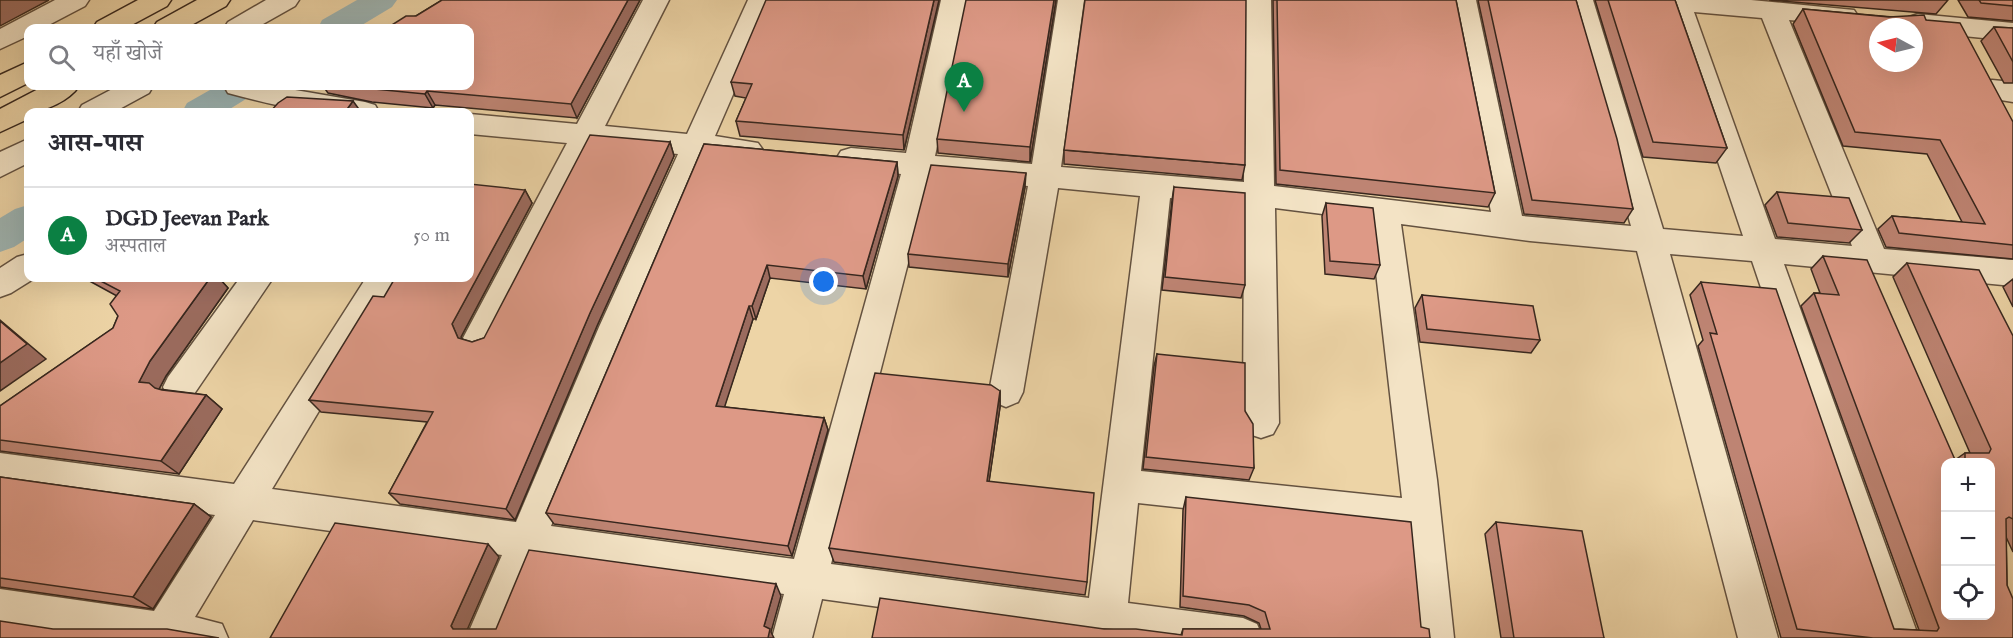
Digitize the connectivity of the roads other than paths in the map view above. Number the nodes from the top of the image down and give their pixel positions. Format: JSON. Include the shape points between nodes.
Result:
{"nodes":[{"id":1,"x":76,"y":0,"type":"edge"},
{"id":2,"x":158,"y":0,"type":"edge"},
{"id":3,"x":217,"y":0,"type":"edge"},
{"id":4,"x":286,"y":0,"type":"edge"},
{"id":5,"x":656,"y":0,"type":"edge"},
{"id":6,"x":762,"y":0,"type":"edge"},
{"id":7,"x":954,"y":0,"type":"edge"},
{"id":8,"x":1071,"y":0,"type":"edge"},
{"id":9,"x":1258,"y":0,"type":"edge"},
{"id":10,"x":1463,"y":0,"type":"edge"},
{"id":11,"x":1580,"y":0,"type":"edge"},
{"id":12,"x":1944,"y":0,"type":"edge"},
{"id":13,"x":1662,"y":1,"type":"edge"},
{"id":14,"x":1772,"y":11,"type":"junction"},
{"id":15,"x":30,"y":24,"type":"edge"},
{"id":16,"x":113,"y":24,"type":"edge"},
{"id":17,"x":173,"y":24,"type":"edge"},
{"id":18,"x":244,"y":24,"type":"edge"},
{"id":19,"x":24,"y":27,"type":"edge"},
{"id":20,"x":1959,"y":27,"type":"junction"},
{"id":21,"x":2013,"y":32,"type":"edge"},
{"id":22,"x":0,"y":40,"type":"edge"},
{"id":23,"x":24,"y":73,"type":"edge"},
{"id":24,"x":1991,"y":78,"type":"edge"},
{"id":25,"x":0,"y":87,"type":"edge"},
{"id":26,"x":58,"y":90,"type":"edge"},
{"id":27,"x":132,"y":90,"type":"edge"},
{"id":28,"x":254,"y":90,"type":"edge"},
{"id":29,"x":285,"y":98,"type":"edge"},
{"id":30,"x":25,"y":108,"type":"edge"},
{"id":31,"x":99,"y":108,"type":"edge"},
{"id":32,"x":342,"y":108,"type":"edge"},
{"id":33,"x":24,"y":109,"type":"edge"},
{"id":34,"x":2008,"y":121,"type":"edge"},
{"id":35,"x":0,"y":122,"type":"edge"},
{"id":36,"x":474,"y":129,"type":"edge"},
{"id":37,"x":584,"y":136,"type":"junction"},
{"id":38,"x":698,"y":146,"type":"junction"},
{"id":39,"x":24,"y":152,"type":"edge"},
{"id":40,"x":779,"y":153,"type":"edge"},
{"id":41,"x":825,"y":157,"type":"edge"},
{"id":42,"x":918,"y":165,"type":"junction"},
{"id":43,"x":0,"y":166,"type":"edge"},
{"id":44,"x":1045,"y":177,"type":"junction"},
{"id":45,"x":1156,"y":186,"type":"junction"},
{"id":46,"x":1259,"y":195,"type":"junction"},
{"id":47,"x":1384,"y":211,"type":"junction"},
{"id":48,"x":1509,"y":226,"type":"junction"},
{"id":49,"x":1650,"y":239,"type":"junction"},
{"id":50,"x":1765,"y":250,"type":"junction"},
{"id":51,"x":24,"y":269,"type":"edge"},
{"id":52,"x":1975,"y":269,"type":"junction"},
{"id":53,"x":1873,"y":270,"type":"junction"},
{"id":54,"x":2013,"y":273,"type":"edge"},
{"id":55,"x":254,"y":282,"type":"edge"},
{"id":56,"x":381,"y":282,"type":"edge"},
{"id":57,"x":0,"y":284,"type":"edge"},
{"id":58,"x":1991,"y":301,"type":"edge"},
{"id":59,"x":480,"y":339,"type":"edge"},
{"id":60,"x":180,"y":387,"type":"dead end"},
{"id":61,"x":1006,"y":392,"type":"dead end"},
{"id":62,"x":1261,"y":423,"type":"dead end"},
{"id":63,"x":0,"y":469,"type":"edge"},
{"id":64,"x":1120,"y":485,"type":"junction"},
{"id":65,"x":244,"y":502,"type":"junction"},
{"id":66,"x":1423,"y":517,"type":"junction"},
{"id":67,"x":526,"y":540,"type":"junction"},
{"id":68,"x":808,"y":578,"type":"junction"},
{"id":69,"x":0,"y":608,"type":"edge"},
{"id":70,"x":1106,"y":620,"type":"junction"},
{"id":71,"x":163,"y":632,"type":"junction"},
{"id":72,"x":208,"y":638,"type":"edge"},
{"id":73,"x":486,"y":638,"type":"edge"},
{"id":74,"x":792,"y":638,"type":"edge"},
{"id":75,"x":1243,"y":638,"type":"edge"},
{"id":76,"x":1434,"y":638,"type":"edge"},
{"id":77,"x":1758,"y":638,"type":"edge"},
{"id":78,"x":1899,"y":638,"type":"edge"}],
"edges":[{"from":1,"to":15,"type":"street"},
{"from":2,"to":16,"type":"main road"},
{"from":3,"to":17,"type":"main road"},
{"from":4,"to":18,"type":"street"},
{"from":5,"to":37,"type":"street"},
{"from":6,"to":38,"type":"street"},
{"from":7,"to":42,"type":"street"},
{"from":8,"to":44,"type":"street"},
{"from":9,"to":46,"type":"street"},
{"from":10,"to":48,"type":"street"},
{"from":11,"to":49,"type":"street"},
{"from":12,"to":20,"type":"street"},
{"from":13,"to":14,"type":"street"},
{"from":13,"to":50,"type":"street"},
{"from":14,"to":20,"type":"street"},
{"from":14,"to":53,"type":"street"},
{"from":19,"to":22,"type":"street"},
{"from":20,"to":21,"type":"street"},
{"from":20,"to":24,"type":"street"},
{"from":23,"to":25,"type":"main road"},
{"from":24,"to":34,"type":"street"},
{"from":26,"to":30,"type":"main road"},
{"from":27,"to":31,"type":"street"},
{"from":28,"to":29,"type":"street"},
{"from":29,"to":32,"type":"street"},
{"from":33,"to":35,"type":"main road"},
{"from":36,"to":37,"type":"street"},
{"from":37,"to":38,"type":"street"},
{"from":37,"to":59,"type":"street"},
{"from":38,"to":40,"type":"street"},
{"from":38,"to":67,"type":"street"},
{"from":39,"to":43,"type":"street"},
{"from":41,"to":42,"type":"street"},
{"from":42,"to":44,"type":"street"},
{"from":42,"to":68,"type":"street"},
{"from":44,"to":45,"type":"street"},
{"from":44,"to":61,"type":"street"},
{"from":45,"to":46,"type":"street"},
{"from":45,"to":64,"type":"street"},
{"from":46,"to":47,"type":"street"},
{"from":46,"to":62,"type":"street"},
{"from":47,"to":48,"type":"street"},
{"from":47,"to":66,"type":"street"},
{"from":48,"to":49,"type":"street"},
{"from":49,"to":50,"type":"street"},
{"from":49,"to":77,"type":"street"},
{"from":50,"to":53,"type":"street"},
{"from":50,"to":78,"type":"street"},
{"from":51,"to":57,"type":"street"},
{"from":52,"to":53,"type":"street"},
{"from":52,"to":54,"type":"street"},
{"from":52,"to":58,"type":"street"},
{"from":55,"to":60,"type":"street"},
{"from":56,"to":65,"type":"street"},
{"from":63,"to":65,"type":"street"},
{"from":64,"to":66,"type":"street"},
{"from":64,"to":70,"type":"street"},
{"from":65,"to":67,"type":"street"},
{"from":65,"to":71,"type":"street"},
{"from":66,"to":76,"type":"street"},
{"from":67,"to":68,"type":"street"},
{"from":67,"to":73,"type":"street"},
{"from":68,"to":70,"type":"street"},
{"from":68,"to":74,"type":"street"},
{"from":69,"to":71,"type":"street"},
{"from":70,"to":75,"type":"street"},
{"from":71,"to":72,"type":"street"}]}
